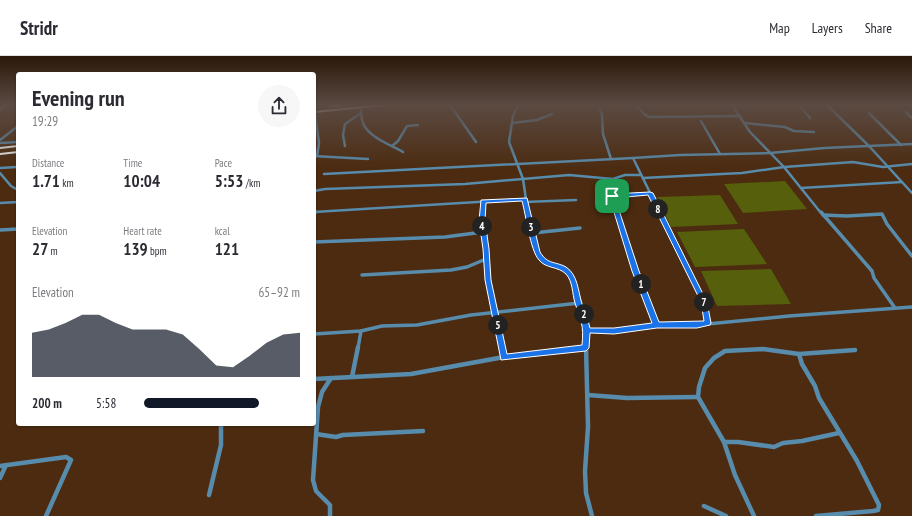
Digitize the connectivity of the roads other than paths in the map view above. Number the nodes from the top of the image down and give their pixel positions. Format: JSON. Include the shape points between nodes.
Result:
{"nodes":[{"id":1,"x":317,"y":126,"type":"edge"},
{"id":2,"x":345,"y":126,"type":"edge"},
{"id":3,"x":366,"y":126,"type":"edge"},
{"id":4,"x":407,"y":126,"type":"edge"},
{"id":5,"x":466,"y":126,"type":"edge"},
{"id":6,"x":511,"y":126,"type":"edge"},
{"id":7,"x":603,"y":126,"type":"edge"},
{"id":8,"x":704,"y":126,"type":"edge"},
{"id":9,"x":747,"y":126,"type":"edge"},
{"id":10,"x":780,"y":126,"type":"edge"},
{"id":11,"x":849,"y":126,"type":"edge"},
{"id":12,"x":882,"y":126,"type":"edge"},
{"id":13,"x":16,"y":128,"type":"edge"},
{"id":14,"x":814,"y":132,"type":"dead end"},
{"id":15,"x":0,"y":142,"type":"edge"},
{"id":16,"x":16,"y":142,"type":"edge"},
{"id":17,"x":476,"y":142,"type":"dead end"},
{"id":18,"x":901,"y":145,"type":"junction"},
{"id":19,"x":911,"y":145,"type":"edge"},
{"id":20,"x":16,"y":146,"type":"edge"},
{"id":21,"x":345,"y":146,"type":"dead end"},
{"id":22,"x":392,"y":146,"type":"junction"},
{"id":23,"x":869,"y":146,"type":"junction"},
{"id":24,"x":0,"y":148,"type":"edge"},
{"id":25,"x":16,"y":152,"type":"edge"},
{"id":26,"x":403,"y":152,"type":"dead end"},
{"id":27,"x":770,"y":153,"type":"junction"},
{"id":28,"x":0,"y":154,"type":"edge"},
{"id":29,"x":720,"y":154,"type":"junction"},
{"id":30,"x":316,"y":156,"type":"edge"},
{"id":31,"x":633,"y":158,"type":"junction"},
{"id":32,"x":368,"y":159,"type":"dead end"},
{"id":33,"x":611,"y":159,"type":"junction"},
{"id":34,"x":518,"y":163,"type":"junction"},
{"id":35,"x":912,"y":164,"type":"edge"},
{"id":36,"x":888,"y":166,"type":"junction"},
{"id":37,"x":16,"y":167,"type":"dead end"},
{"id":38,"x":784,"y":167,"type":"junction"},
{"id":39,"x":0,"y":168,"type":"edge"},
{"id":40,"x":0,"y":173,"type":"edge"},
{"id":41,"x":324,"y":174,"type":"dead end"},
{"id":42,"x":642,"y":176,"type":"junction"},
{"id":43,"x":523,"y":179,"type":"junction"},
{"id":44,"x":902,"y":182,"type":"junction"},
{"id":45,"x":801,"y":188,"type":"junction"},
{"id":46,"x":16,"y":189,"type":"edge"},
{"id":47,"x":316,"y":191,"type":"edge"},
{"id":48,"x":650,"y":193,"type":"junction"},
{"id":49,"x":912,"y":193,"type":"edge"},
{"id":50,"x":525,"y":200,"type":"junction"},
{"id":51,"x":576,"y":200,"type":"dead end"},
{"id":52,"x":16,"y":202,"type":"edge"},
{"id":53,"x":483,"y":202,"type":"junction"},
{"id":54,"x":0,"y":203,"type":"edge"},
{"id":55,"x":316,"y":212,"type":"edge"},
{"id":56,"x":823,"y":215,"type":"junction"},
{"id":57,"x":580,"y":228,"type":"dead end"},
{"id":58,"x":16,"y":229,"type":"edge"},
{"id":59,"x":0,"y":230,"type":"edge"},
{"id":60,"x":483,"y":232,"type":"junction"},
{"id":61,"x":533,"y":233,"type":"junction"},
{"id":62,"x":316,"y":242,"type":"edge"},
{"id":63,"x":912,"y":256,"type":"edge"},
{"id":64,"x":486,"y":259,"type":"junction"},
{"id":65,"x":362,"y":275,"type":"dead end"},
{"id":66,"x":579,"y":303,"type":"junction"},
{"id":67,"x":912,"y":307,"type":"edge"},
{"id":68,"x":895,"y":308,"type":"junction"},
{"id":69,"x":495,"y":312,"type":"junction"},
{"id":70,"x":707,"y":323,"type":"junction"},
{"id":71,"x":657,"y":325,"type":"junction"},
{"id":72,"x":361,"y":331,"type":"junction"},
{"id":73,"x":587,"y":331,"type":"junction"},
{"id":74,"x":316,"y":334,"type":"edge"},
{"id":75,"x":586,"y":348,"type":"junction"},
{"id":76,"x":855,"y":350,"type":"dead end"},
{"id":77,"x":799,"y":354,"type":"junction"},
{"id":78,"x":504,"y":357,"type":"junction"},
{"id":79,"x":352,"y":377,"type":"junction"},
{"id":80,"x":331,"y":378,"type":"junction"},
{"id":81,"x":316,"y":379,"type":"edge"},
{"id":82,"x":588,"y":395,"type":"junction"},
{"id":83,"x":698,"y":397,"type":"junction"},
{"id":84,"x":221,"y":426,"type":"edge"},
{"id":85,"x":422,"y":431,"type":"dead end"},
{"id":86,"x":839,"y":433,"type":"junction"},
{"id":87,"x":316,"y":434,"type":"junction"},
{"id":88,"x":724,"y":442,"type":"junction"},
{"id":89,"x":0,"y":466,"type":"edge"},
{"id":90,"x":6,"y":466,"type":"junction"},
{"id":91,"x":0,"y":478,"type":"edge"},
{"id":92,"x":209,"y":495,"type":"dead end"},
{"id":93,"x":704,"y":506,"type":"dead end"},
{"id":94,"x":46,"y":516,"type":"edge"},
{"id":95,"x":330,"y":516,"type":"edge"},
{"id":96,"x":592,"y":516,"type":"edge"},
{"id":97,"x":726,"y":516,"type":"edge"},
{"id":98,"x":754,"y":516,"type":"edge"},
{"id":99,"x":816,"y":516,"type":"edge"}],
"edges":[{"from":1,"to":30,"type":"street","via":[[320,143]]},
{"from":2,"to":21,"type":"street"},
{"from":3,"to":22,"type":"street"},
{"from":4,"to":22,"type":"street"},
{"from":5,"to":17,"type":"street"},
{"from":6,"to":34,"type":"street","via":[[509,142]]},
{"from":7,"to":33,"type":"street"},
{"from":8,"to":29,"type":"street"},
{"from":9,"to":27,"type":"street"},
{"from":10,"to":14,"type":"street","via":[[797,132]]},
{"from":11,"to":23,"type":"street"},
{"from":12,"to":18,"type":"street"},
{"from":13,"to":15,"type":"street"},
{"from":15,"to":16,"type":"street"},
{"from":18,"to":19,"type":"street"},
{"from":18,"to":23,"type":"street"},
{"from":20,"to":24,"type":"highway"},
{"from":22,"to":26,"type":"street"},
{"from":23,"to":27,"type":"street"},
{"from":23,"to":36,"type":"street"},
{"from":25,"to":28,"type":"highway"},
{"from":27,"to":29,"type":"street"},
{"from":27,"to":38,"type":"street"},
{"from":29,"to":31,"type":"street"},
{"from":30,"to":32,"type":"street"},
{"from":31,"to":33,"type":"street"},
{"from":31,"to":42,"type":"street"},
{"from":33,"to":34,"type":"street"},
{"from":34,"to":41,"type":"street"},
{"from":34,"to":43,"type":"street"},
{"from":35,"to":36,"type":"street"},
{"from":36,"to":38,"type":"street","via":[[853,162]]},
{"from":36,"to":44,"type":"street"},
{"from":37,"to":39,"type":"street"},
{"from":38,"to":42,"type":"street","via":[[735,173]]},
{"from":38,"to":45,"type":"street"},
{"from":40,"to":46,"type":"street","via":[[10,186]]},
{"from":42,"to":43,"type":"street","via":[[625,175],[613,179],[569,175]]},
{"from":42,"to":48,"type":"street"},
{"from":43,"to":47,"type":"street"},
{"from":43,"to":50,"type":"street"},
{"from":44,"to":45,"type":"street"},
{"from":44,"to":49,"type":"street"},
{"from":45,"to":56,"type":"street"},
{"from":48,"to":70,"type":"street","via":[[704,302]]},
{"from":48,"to":71,"type":"street","via":[[612,198]]},
{"from":50,"to":51,"type":"street"},
{"from":50,"to":53,"type":"street"},
{"from":50,"to":61,"type":"street"},
{"from":52,"to":54,"type":"street"},
{"from":53,"to":55,"type":"street"},
{"from":53,"to":60,"type":"street"},
{"from":56,"to":63,"type":"street","via":[[882,214]]},
{"from":56,"to":68,"type":"street","via":[[872,271]]},
{"from":57,"to":61,"type":"street"},
{"from":58,"to":59,"type":"street"},
{"from":60,"to":62,"type":"street","via":[[445,237]]},
{"from":60,"to":64,"type":"street"},
{"from":61,"to":66,"type":"street","via":[[541,259],[568,273]]},
{"from":64,"to":65,"type":"street","via":[[466,268],[451,270]]},
{"from":64,"to":69,"type":"street"},
{"from":66,"to":69,"type":"street"},
{"from":66,"to":73,"type":"street"},
{"from":67,"to":68,"type":"street"},
{"from":68,"to":70,"type":"street"},
{"from":69,"to":72,"type":"street","via":[[417,325],[382,326]]},
{"from":69,"to":78,"type":"street"},
{"from":70,"to":71,"type":"street"},
{"from":71,"to":73,"type":"street","via":[[614,331]]},
{"from":72,"to":74,"type":"street"},
{"from":72,"to":79,"type":"street"},
{"from":73,"to":75,"type":"street"},
{"from":75,"to":78,"type":"street"},
{"from":75,"to":82,"type":"street"},
{"from":76,"to":77,"type":"street"},
{"from":77,"to":83,"type":"street","via":[[763,349],[725,351],[705,368],[698,387]]},
{"from":77,"to":86,"type":"street"},
{"from":78,"to":79,"type":"street","via":[[411,374]]},
{"from":79,"to":80,"type":"street"},
{"from":80,"to":81,"type":"street"},
{"from":80,"to":87,"type":"street","via":[[322,392]]},
{"from":82,"to":83,"type":"street","via":[[628,398]]},
{"from":82,"to":96,"type":"street","via":[[585,471],[586,493]]},
{"from":83,"to":88,"type":"street"},
{"from":84,"to":92,"type":"street","via":[[221,445]]},
{"from":85,"to":87,"type":"street","via":[[336,437]]},
{"from":86,"to":88,"type":"street","via":[[783,443],[774,447]]},
{"from":86,"to":99,"type":"street","via":[[857,461],[879,505],[878,510]]},
{"from":87,"to":95,"type":"street","via":[[314,488],[330,505]]},
{"from":88,"to":98,"type":"street","via":[[735,475]]},
{"from":89,"to":90,"type":"street"},
{"from":90,"to":91,"type":"street"},
{"from":90,"to":94,"type":"street","via":[[66,457],[71,460]]},
{"from":93,"to":97,"type":"street"}]}
